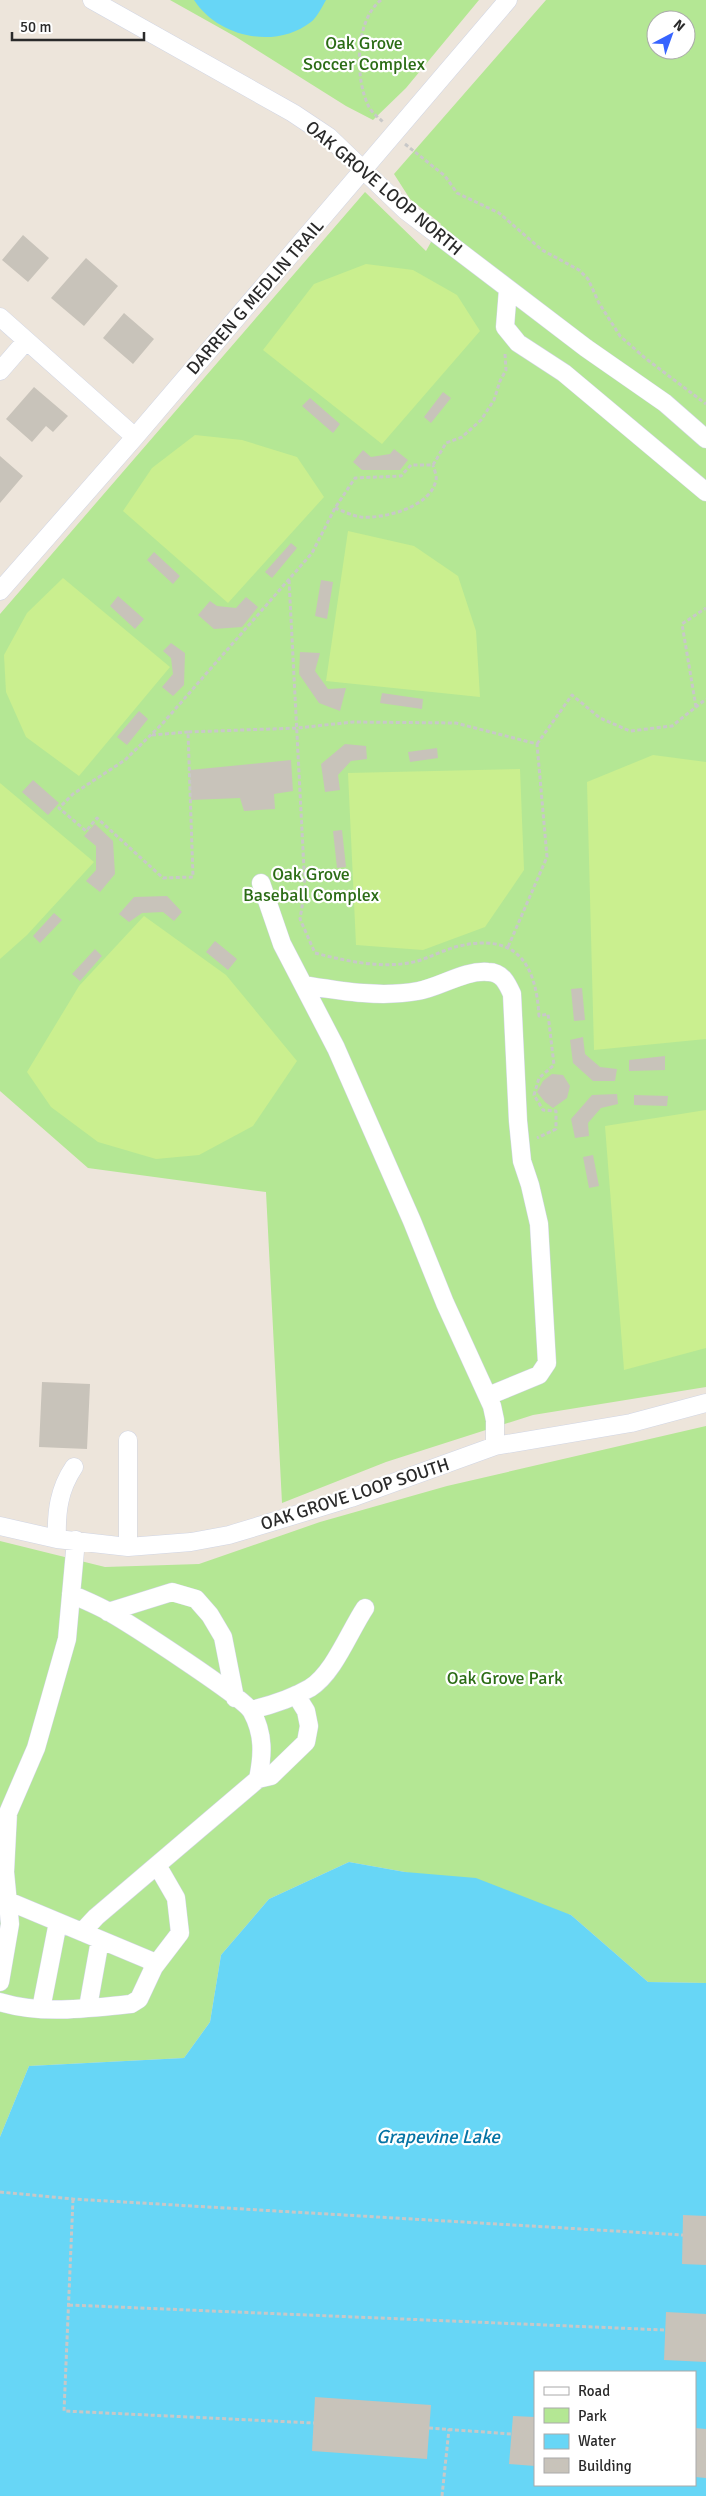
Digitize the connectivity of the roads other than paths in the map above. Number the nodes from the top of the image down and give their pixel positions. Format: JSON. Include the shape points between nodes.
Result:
{"nodes":[{"id":1,"x":92,"y":0,"type":"edge"},
{"id":2,"x":508,"y":0,"type":"edge"},
{"id":3,"x":363,"y":170,"type":"junction"},
{"id":4,"x":508,"y":289,"type":"junction"},
{"id":5,"x":0,"y":317,"type":"edge"},
{"id":6,"x":26,"y":341,"type":"junction"},
{"id":7,"x":0,"y":371,"type":"edge"},
{"id":8,"x":135,"y":437,"type":"junction"},
{"id":9,"x":706,"y":439,"type":"edge"},
{"id":10,"x":706,"y":492,"type":"edge"},
{"id":11,"x":0,"y":592,"type":"edge"},
{"id":12,"x":261,"y":883,"type":"dead end"},
{"id":13,"x":304,"y":985,"type":"junction"},
{"id":14,"x":488,"y":1396,"type":"junction"},
{"id":15,"x":706,"y":1403,"type":"edge"},
{"id":16,"x":128,"y":1440,"type":"dead end"},
{"id":17,"x":495,"y":1446,"type":"junction"},
{"id":18,"x":74,"y":1467,"type":"dead end"},
{"id":19,"x":0,"y":1526,"type":"edge"},
{"id":20,"x":56,"y":1538,"type":"junction"},
{"id":21,"x":76,"y":1540,"type":"junction"},
{"id":22,"x":128,"y":1547,"type":"junction"},
{"id":23,"x":71,"y":1594,"type":"junction"},
{"id":24,"x":365,"y":1608,"type":"dead end"},
{"id":25,"x":108,"y":1612,"type":"junction"},
{"id":26,"x":296,"y":1695,"type":"junction"},
{"id":27,"x":235,"y":1698,"type":"junction"},
{"id":28,"x":251,"y":1710,"type":"junction"},
{"id":29,"x":258,"y":1779,"type":"junction"},
{"id":30,"x":4,"y":1813,"type":"edge"},
{"id":31,"x":157,"y":1865,"type":"junction"},
{"id":32,"x":3,"y":1871,"type":"edge"},
{"id":33,"x":6,"y":1911,"type":"edge"},
{"id":34,"x":58,"y":1922,"type":"junction"},
{"id":35,"x":82,"y":1932,"type":"junction"},
{"id":36,"x":100,"y":1940,"type":"junction"},
{"id":37,"x":151,"y":1964,"type":"junction"},
{"id":38,"x":1,"y":1973,"type":"edge"},
{"id":39,"x":0,"y":2002,"type":"edge"},
{"id":40,"x":88,"y":2007,"type":"junction"},
{"id":41,"x":41,"y":2009,"type":"junction"}],
"edges":[{"from":1,"to":3,"type":"street","name":"OAK GROVE LOOP NORTH","via":[[294,113],[329,137]]},
{"from":2,"to":3,"type":"street","name":"DARREN G MEDLIN TRAIL","via":[[400,139]]},
{"from":3,"to":4,"type":"street","name":"OAK GROVE LOOP NORTH","via":[[405,210]]},
{"from":3,"to":8,"type":"street","name":"DARREN G MEDLIN TRAIL"},
{"from":4,"to":9,"type":"street","name":"OAK GROVE LOOP NORTH","via":[[665,403]]},
{"from":4,"to":10,"type":"street","via":[[505,327],[518,343],[564,373]]},
{"from":5,"to":6,"type":"street"},
{"from":6,"to":7,"type":"street"},
{"from":6,"to":8,"type":"street"},
{"from":8,"to":11,"type":"street","name":"DARREN G MEDLIN TRAIL"},
{"from":12,"to":13,"type":"street","via":[[282,944]]},
{"from":13,"to":14,"type":"street","via":[[336,1048]]},
{"from":13,"to":14,"type":"street","via":[[386,994],[419,991],[473,973],[490,972],[504,978],[512,994],[518,1122],[522,1161],[538,1224],[547,1363],[539,1375]]},
{"from":14,"to":17,"type":"street","via":[[495,1420]]},
{"from":15,"to":17,"type":"street","name":"OAK GROVE LOOP SOUTH","via":[[631,1423]]},
{"from":16,"to":22,"type":"street"},
{"from":17,"to":22,"type":"street","name":"OAK GROVE LOOP SOUTH","via":[[351,1498],[229,1535]]},
{"from":18,"to":20,"type":"street","via":[[65,1480],[56,1512]]},
{"from":19,"to":20,"type":"street","name":"OAK GROVE LOOP SOUTH"},
{"from":20,"to":21,"type":"street","name":"OAK GROVE LOOP SOUTH"},
{"from":21,"to":22,"type":"street","name":"OAK GROVE LOOP SOUTH"},
{"from":21,"to":23,"type":"street"},
{"from":23,"to":25,"type":"street"},
{"from":23,"to":30,"type":"street","via":[[67,1639],[38,1739]]},
{"from":24,"to":26,"type":"street","via":[[335,1661],[311,1687]]},
{"from":25,"to":27,"type":"street"},
{"from":25,"to":27,"type":"street","via":[[172,1592],[196,1599],[223,1637]]},
{"from":26,"to":28,"type":"street"},
{"from":26,"to":29,"type":"street","via":[[306,1711],[309,1726],[306,1742],[270,1776]]},
{"from":27,"to":28,"type":"street"},
{"from":28,"to":29,"type":"street","via":[[260,1731],[262,1755]]},
{"from":29,"to":31,"type":"street"},
{"from":30,"to":32,"type":"street"},
{"from":31,"to":35,"type":"street"},
{"from":31,"to":37,"type":"street","via":[[176,1898],[180,1933]]},
{"from":32,"to":33,"type":"street"},
{"from":33,"to":34,"type":"street"},
{"from":33,"to":38,"type":"street"},
{"from":34,"to":35,"type":"street"},
{"from":34,"to":41,"type":"street"},
{"from":35,"to":36,"type":"street"},
{"from":36,"to":37,"type":"street"},
{"from":36,"to":40,"type":"street"},
{"from":37,"to":40,"type":"street","via":[[139,1999],[131,2004]]},
{"from":39,"to":41,"type":"street"},
{"from":40,"to":41,"type":"street"}]}
